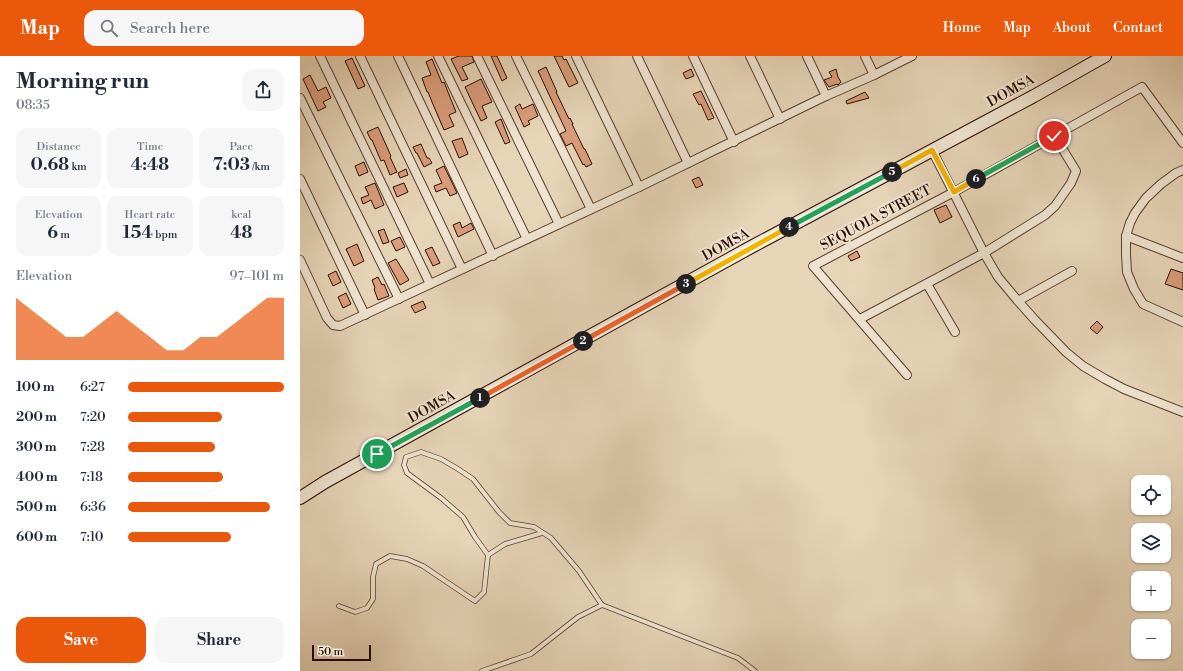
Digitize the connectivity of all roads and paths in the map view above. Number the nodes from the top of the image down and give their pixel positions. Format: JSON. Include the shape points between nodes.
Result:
{"nodes":[{"id":1,"x":320,"y":56,"type":"edge"},
{"id":2,"x":360,"y":56,"type":"edge"},
{"id":3,"x":398,"y":56,"type":"edge"},
{"id":4,"x":438,"y":56,"type":"edge"},
{"id":5,"x":477,"y":56,"type":"edge"},
{"id":6,"x":516,"y":56,"type":"edge"},
{"id":7,"x":576,"y":56,"type":"edge"},
{"id":8,"x":637,"y":56,"type":"edge"},
{"id":9,"x":693,"y":56,"type":"edge"},
{"id":10,"x":750,"y":56,"type":"edge"},
{"id":11,"x":807,"y":56,"type":"edge"},
{"id":12,"x":865,"y":56,"type":"edge"},
{"id":13,"x":912,"y":56,"type":"edge"},
{"id":14,"x":1105,"y":56,"type":"edge"},
{"id":15,"x":874,"y":75,"type":"junction"},
{"id":16,"x":826,"y":96,"type":"junction"},
{"id":17,"x":300,"y":98,"type":"edge"},
{"id":18,"x":780,"y":119,"type":"junction"},
{"id":19,"x":1054,"y":136,"type":"junction"},
{"id":20,"x":734,"y":142,"type":"junction"},
{"id":21,"x":1183,"y":144,"type":"edge"},
{"id":22,"x":932,"y":150,"type":"junction"},
{"id":23,"x":688,"y":163,"type":"junction"},
{"id":24,"x":1183,"y":170,"type":"edge"},
{"id":25,"x":300,"y":179,"type":"edge"},
{"id":26,"x":639,"y":187,"type":"junction"},
{"id":27,"x":954,"y":192,"type":"junction"},
{"id":28,"x":591,"y":209,"type":"junction"},
{"id":29,"x":559,"y":224,"type":"junction"},
{"id":30,"x":1126,"y":236,"type":"junction"},
{"id":31,"x":527,"y":240,"type":"junction"},
{"id":32,"x":984,"y":253,"type":"junction"},
{"id":33,"x":493,"y":256,"type":"junction"},
{"id":34,"x":1183,"y":258,"type":"edge"},
{"id":35,"x":300,"y":260,"type":"edge"},
{"id":36,"x":462,"y":269,"type":"junction"},
{"id":37,"x":1072,"y":271,"type":"dead end"},
{"id":38,"x":430,"y":284,"type":"junction"},
{"id":39,"x":927,"y":284,"type":"junction"},
{"id":40,"x":399,"y":299,"type":"junction"},
{"id":41,"x":1018,"y":301,"type":"junction"},
{"id":42,"x":365,"y":315,"type":"junction"},
{"id":43,"x":860,"y":319,"type":"junction"},
{"id":44,"x":1183,"y":322,"type":"edge"},
{"id":45,"x":955,"y":332,"type":"dead end"},
{"id":46,"x":907,"y":375,"type":"dead end"},
{"id":47,"x":1183,"y":412,"type":"edge"},
{"id":48,"x":300,"y":498,"type":"edge"},
{"id":49,"x":542,"y":533,"type":"junction"},
{"id":50,"x":488,"y":554,"type":"junction"},
{"id":51,"x":602,"y":605,"type":"junction"},
{"id":52,"x":339,"y":606,"type":"dead end"},
{"id":53,"x":482,"y":671,"type":"edge"},
{"id":54,"x":755,"y":671,"type":"edge"}],
"edges":[{"from":1,"to":38,"type":"street"},
{"from":2,"to":36,"type":"street"},
{"from":3,"to":33,"type":"street"},
{"from":4,"to":31,"type":"street"},
{"from":5,"to":29,"type":"street"},
{"from":6,"to":28,"type":"street"},
{"from":7,"to":26,"type":"street"},
{"from":8,"to":23,"type":"street"},
{"from":9,"to":20,"type":"street"},
{"from":10,"to":18,"type":"street"},
{"from":11,"to":16,"type":"street"},
{"from":12,"to":15,"type":"street"},
{"from":13,"to":15,"type":"street"},
{"from":14,"to":22,"type":"main road","name":"DOMSA"},
{"from":15,"to":16,"type":"street"},
{"from":16,"to":18,"type":"street"},
{"from":17,"to":40,"type":"street"},
{"from":18,"to":20,"type":"street"},
{"from":19,"to":21,"type":"street","name":"SEQUOIA STREET","via":[[1142,87]]},
{"from":19,"to":27,"type":"street","name":"SEQUOIA STREET"},
{"from":19,"to":32,"type":"street","via":[[1076,172],[1070,183],[1055,206],[1045,215]]},
{"from":20,"to":23,"type":"street"},
{"from":22,"to":27,"type":"street"},
{"from":22,"to":48,"type":"main road","name":"DOMSA","via":[[753,246]]},
{"from":23,"to":26,"type":"street"},
{"from":24,"to":30,"type":"street","via":[[1176,172],[1146,198],[1135,213]]},
{"from":25,"to":42,"type":"street"},
{"from":26,"to":28,"type":"street"},
{"from":27,"to":32,"type":"street"},
{"from":27,"to":43,"type":"street","name":"SEQUOIA STREET","via":[[814,266]]},
{"from":28,"to":29,"type":"street"},
{"from":29,"to":31,"type":"street"},
{"from":30,"to":34,"type":"street"},
{"from":30,"to":44,"type":"street","via":[[1127,272],[1143,304]]},
{"from":31,"to":33,"type":"street"},
{"from":32,"to":39,"type":"street"},
{"from":32,"to":41,"type":"street","via":[[998,277]]},
{"from":33,"to":36,"type":"street"},
{"from":35,"to":42,"type":"street","via":[[327,318],[333,325],[340,326]]},
{"from":36,"to":38,"type":"street"},
{"from":37,"to":41,"type":"street"},
{"from":38,"to":40,"type":"street"},
{"from":39,"to":43,"type":"street"},
{"from":39,"to":45,"type":"street"},
{"from":40,"to":42,"type":"street"},
{"from":41,"to":47,"type":"street","via":[[1066,352],[1083,366],[1124,389]]},
{"from":43,"to":46,"type":"street"},
{"from":49,"to":50,"type":"lane","via":[[505,544]]},
{"from":49,"to":50,"type":"lane","via":[[534,527],[510,522],[472,479],[441,459],[421,452],[406,457],[404,465],[407,472],[463,517]]},
{"from":49,"to":51,"type":"lane","via":[[551,538],[565,554]]},
{"from":50,"to":52,"type":"lane","via":[[484,592],[475,601],[423,566],[407,559],[390,556],[376,564],[373,599],[367,608],[355,612]]},
{"from":51,"to":53,"type":"lane","via":[[578,617],[531,654]]},
{"from":51,"to":54,"type":"lane","via":[[738,658]]}]}
